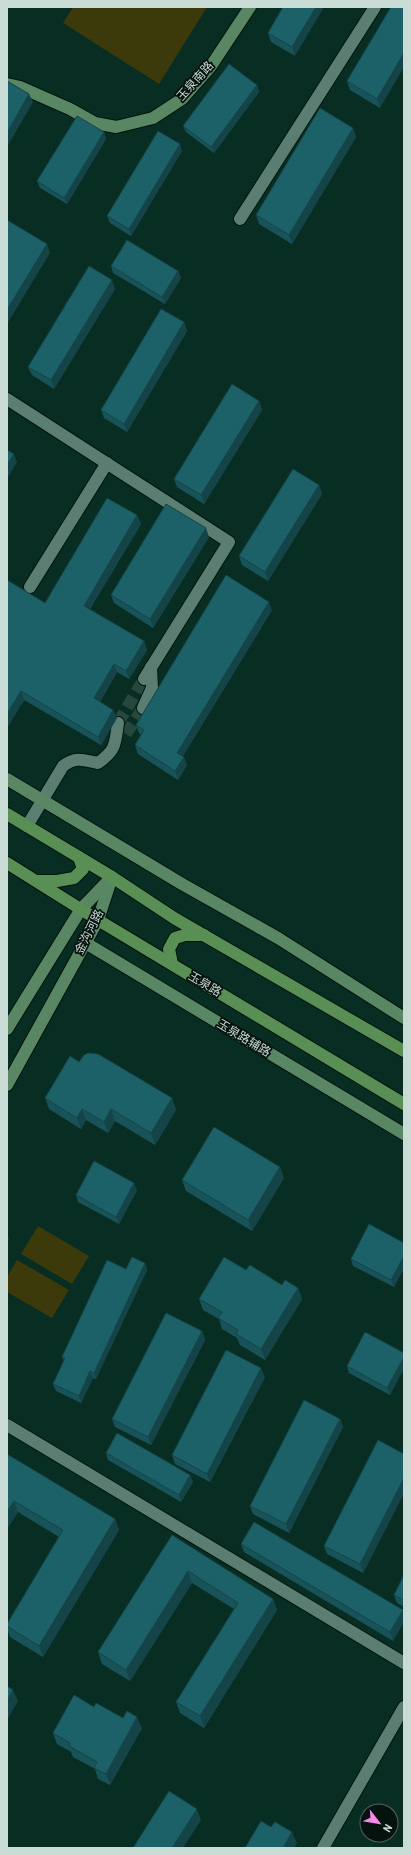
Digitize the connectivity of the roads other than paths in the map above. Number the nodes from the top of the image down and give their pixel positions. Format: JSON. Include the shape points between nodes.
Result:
{"nodes":[{"id":1,"x":250,"y":7,"type":"edge"},
{"id":2,"x":375,"y":7,"type":"edge"},
{"id":3,"x":7,"y":84,"type":"edge"},
{"id":4,"x":240,"y":219,"type":"dead end"},
{"id":5,"x":7,"y":399,"type":"edge"},
{"id":6,"x":107,"y":463,"type":"junction"},
{"id":7,"x":30,"y":587,"type":"dead end"},
{"id":8,"x":151,"y":667,"type":"junction"},
{"id":9,"x":144,"y":679,"type":"tunnel mouth"},
{"id":10,"x":143,"y":708,"type":"tunnel mouth"},
{"id":11,"x":118,"y":723,"type":"tunnel mouth"},
{"id":12,"x":126,"y":734,"type":"tunnel mouth"},
{"id":13,"x":115,"y":744,"type":"junction"},
{"id":14,"x":7,"y":779,"type":"edge"},
{"id":15,"x":42,"y":800,"type":"junction"},
{"id":16,"x":7,"y":814,"type":"edge"},
{"id":17,"x":26,"y":826,"type":"junction"},
{"id":18,"x":79,"y":857,"type":"junction"},
{"id":19,"x":7,"y":863,"type":"edge"},
{"id":20,"x":112,"y":877,"type":"junction"},
{"id":21,"x":36,"y":880,"type":"junction"},
{"id":22,"x":81,"y":909,"type":"junction"},
{"id":23,"x":98,"y":920,"type":"junction"},
{"id":24,"x":205,"y":936,"type":"junction"},
{"id":25,"x":84,"y":942,"type":"junction"},
{"id":26,"x":172,"y":964,"type":"junction"},
{"id":27,"x":404,"y":1018,"type":"edge"},
{"id":28,"x":7,"y":1029,"type":"edge"},
{"id":29,"x":404,"y":1051,"type":"edge"},
{"id":30,"x":7,"y":1086,"type":"edge"},
{"id":31,"x":404,"y":1104,"type":"edge"},
{"id":32,"x":404,"y":1134,"type":"edge"},
{"id":33,"x":7,"y":1424,"type":"edge"},
{"id":34,"x":404,"y":1663,"type":"edge"},
{"id":35,"x":404,"y":1707,"type":"edge"},
{"id":36,"x":323,"y":1848,"type":"edge"}],
"edges":[{"from":1,"to":3,"type":"street","name":"玉泉南路","via":[[211,66],[182,99],[153,118],[116,127],[95,123],[70,109],[20,87]]},
{"from":2,"to":4,"type":"street"},
{"from":5,"to":6,"type":"street"},
{"from":6,"to":7,"type":"street"},
{"from":6,"to":8,"type":"street","via":[[229,542]]},
{"from":8,"to":9,"type":"street"},
{"from":8,"to":10,"type":"street","via":[[152,688]]},
{"from":11,"to":13,"type":"street"},
{"from":12,"to":13,"type":"street"},
{"from":13,"to":15,"type":"street","via":[[110,754],[98,763],[72,759],[63,766]]},
{"from":14,"to":15,"type":"street"},
{"from":15,"to":17,"type":"street"},
{"from":15,"to":27,"type":"street","via":[[278,938]]},
{"from":16,"to":17,"type":"main road"},
{"from":17,"to":18,"type":"main road"},
{"from":18,"to":20,"type":"main road"},
{"from":18,"to":21,"type":"main road","via":[[83,869],[74,878],[57,881]]},
{"from":19,"to":21,"type":"main road","name":"玉泉路"},
{"from":20,"to":22,"type":"street","name":"金沟河路"},
{"from":20,"to":23,"type":"street","name":"金沟河路"},
{"from":20,"to":24,"type":"main road"},
{"from":21,"to":22,"type":"main road","name":"玉泉路"},
{"from":22,"to":23,"type":"main road","name":"玉泉路"},
{"from":22,"to":28,"type":"street","name":"金沟河路"},
{"from":23,"to":25,"type":"street","name":"金沟河路"},
{"from":23,"to":26,"type":"main road","name":"玉泉路"},
{"from":24,"to":26,"type":"main road","via":[[185,935],[175,938],[169,949]]},
{"from":24,"to":29,"type":"main road"},
{"from":25,"to":30,"type":"street","name":"金沟河路"},
{"from":25,"to":32,"type":"street","name":"玉泉路辅路"},
{"from":26,"to":31,"type":"main road","name":"玉泉路"},
{"from":33,"to":34,"type":"street"},
{"from":35,"to":36,"type":"street"}]}
